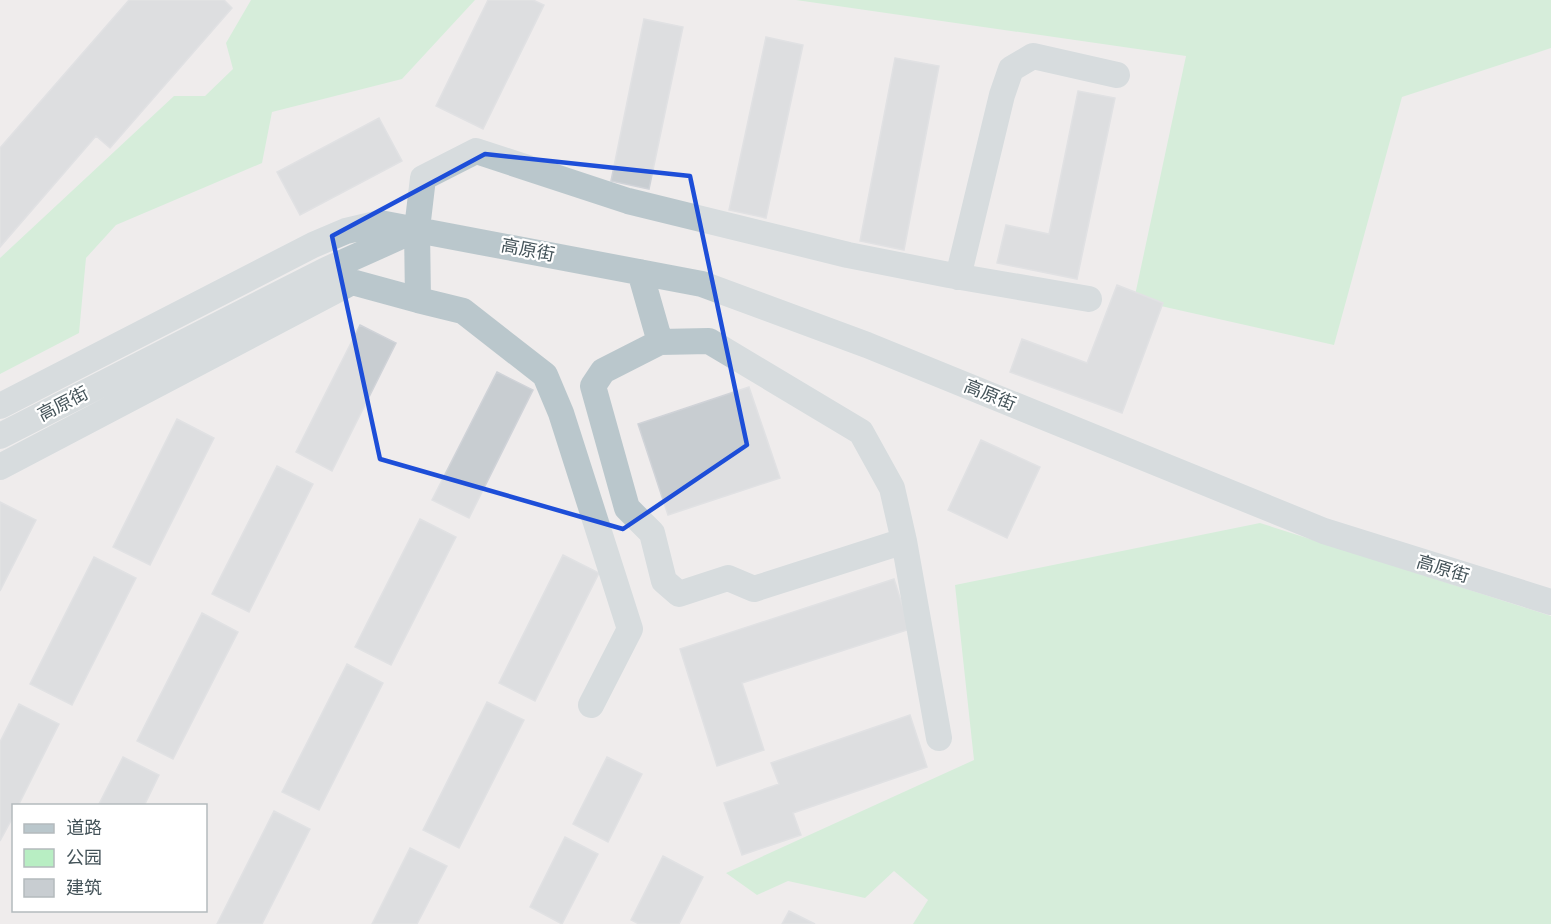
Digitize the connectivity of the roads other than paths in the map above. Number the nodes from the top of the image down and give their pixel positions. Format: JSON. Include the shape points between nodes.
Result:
{"nodes":[{"id":1,"x":1117,"y":75,"type":"dead end"},
{"id":2,"x":417,"y":229,"type":"junction"},
{"id":3,"x":640,"y":272,"type":"junction"},
{"id":4,"x":958,"y":277,"type":"junction"},
{"id":5,"x":1089,"y":299,"type":"dead end"},
{"id":6,"x":418,"y":300,"type":"junction"},
{"id":7,"x":660,"y":342,"type":"junction"},
{"id":8,"x":0,"y":406,"type":"edge"},
{"id":9,"x":0,"y":436,"type":"edge"},
{"id":10,"x":0,"y":467,"type":"edge"},
{"id":11,"x":904,"y":541,"type":"junction"},
{"id":12,"x":1551,"y":602,"type":"edge"},
{"id":13,"x":591,"y":705,"type":"dead end"},
{"id":14,"x":939,"y":738,"type":"dead end"}],
"edges":[{"from":1,"to":4,"type":"street","via":[[1033,56],[1011,69]]},
{"from":2,"to":3,"type":"street","name":"高原街"},
{"from":2,"to":4,"type":"street","via":[[423,178],[476,151],[628,201],[848,255]]},
{"from":2,"to":6,"type":"street"},
{"from":2,"to":8,"type":"street","name":"高原街","via":[[380,224],[346,231],[313,245]]},
{"from":2,"to":9,"type":"street","name":"高原街","via":[[326,270]]},
{"from":3,"to":7,"type":"street"},
{"from":3,"to":12,"type":"street","name":"高原街","via":[[702,284],[867,345],[1324,531]]},
{"from":4,"to":5,"type":"street"},
{"from":6,"to":10,"type":"street","via":[[352,282]]},
{"from":6,"to":13,"type":"street","via":[[463,310],[545,375],[561,413],[630,629]]},
{"from":7,"to":11,"type":"street","via":[[709,341],[861,432],[892,488]]},
{"from":7,"to":11,"type":"street","via":[[603,370],[593,386],[627,508],[652,533],[664,581],[679,594],[728,578],[754,590]]},
{"from":11,"to":14,"type":"street"}]}
